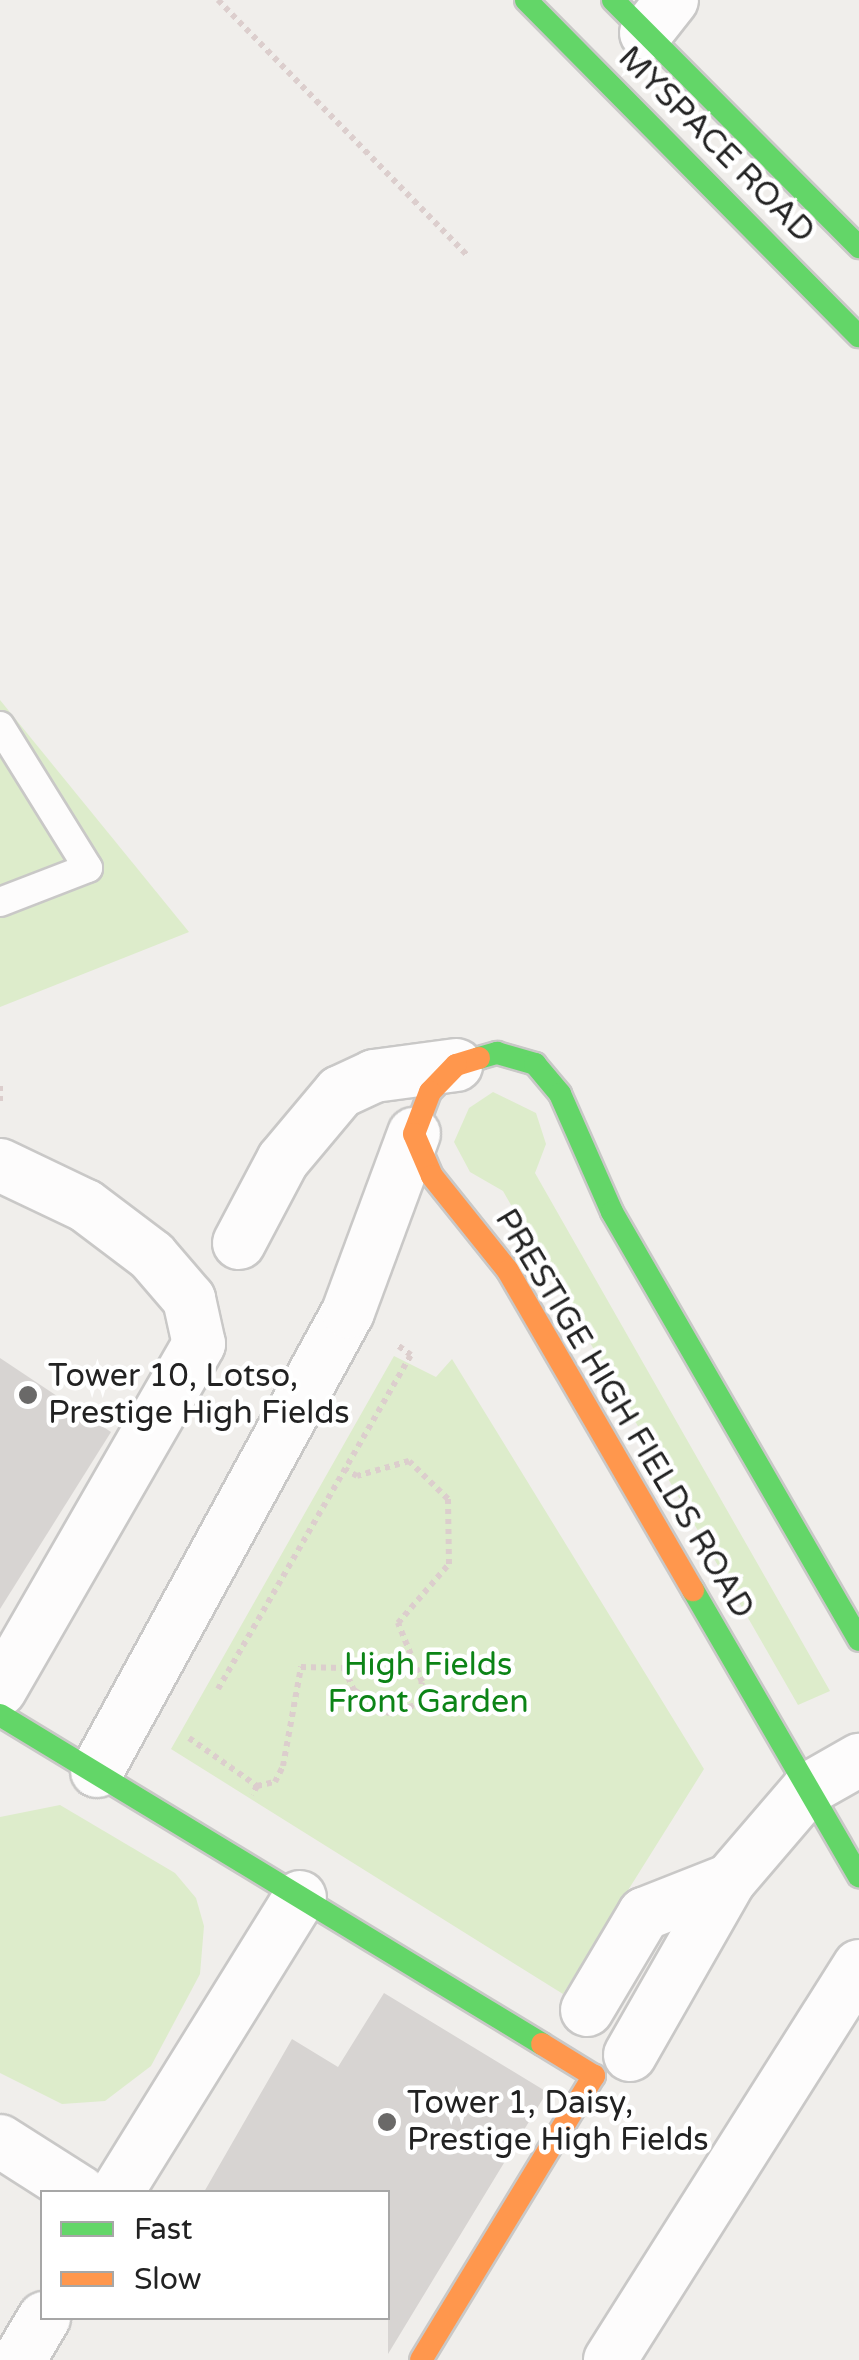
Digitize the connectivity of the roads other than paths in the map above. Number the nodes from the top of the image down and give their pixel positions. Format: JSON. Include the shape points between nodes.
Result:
{"nodes":[{"id":1,"x":526,"y":0,"type":"edge"},
{"id":2,"x":644,"y":11,"type":"edge"},
{"id":3,"x":859,"y":247,"type":"edge"},
{"id":4,"x":859,"y":336,"type":"edge"},
{"id":5,"x":0,"y":726,"type":"edge"},
{"id":6,"x":0,"y":902,"type":"edge"},
{"id":7,"x":456,"y":1064,"type":"junction"},
{"id":8,"x":414,"y":1134,"type":"junction"},
{"id":9,"x":0,"y":1165,"type":"edge"},
{"id":10,"x":239,"y":1243,"type":"dead end"},
{"id":11,"x":859,"y":1640,"type":"edge"},
{"id":12,"x":0,"y":1690,"type":"edge"},
{"id":13,"x":0,"y":1715,"type":"edge"},
{"id":14,"x":859,"y":1760,"type":"edge"},
{"id":15,"x":97,"y":1771,"type":"junction"},
{"id":16,"x":808,"y":1788,"type":"junction"},
{"id":17,"x":859,"y":1876,"type":"edge"},
{"id":18,"x":730,"y":1880,"type":"junction"},
{"id":19,"x":300,"y":1897,"type":"junction"},
{"id":20,"x":859,"y":1966,"type":"edge"},
{"id":21,"x":587,"y":2010,"type":"dead end"},
{"id":22,"x":630,"y":2054,"type":"dead end"},
{"id":23,"x":0,"y":2141,"type":"edge"},
{"id":24,"x":77,"y":2190,"type":"edge"},
{"id":25,"x":119,"y":2190,"type":"edge"},
{"id":26,"x":43,"y":2320,"type":"edge"},
{"id":27,"x":19,"y":2360,"type":"edge"},
{"id":28,"x":422,"y":2360,"type":"edge"},
{"id":29,"x":610,"y":2360,"type":"edge"}],
"edges":[{"from":1,"to":4,"type":"street","name":"MYSPACE ROAD"},
{"from":2,"to":3,"type":"street","name":"MYSPACE ROAD"},
{"from":5,"to":6,"type":"lane","via":[[88,868]]},
{"from":7,"to":8,"type":"street","via":[[430,1092]]},
{"from":7,"to":10,"type":"street","via":[[374,1076],[340,1092],[283,1160]]},
{"from":7,"to":11,"type":"street","via":[[497,1053],[535,1064],[560,1094],[612,1212]]},
{"from":8,"to":15,"type":"street","via":[[332,1346]]},
{"from":8,"to":16,"type":"street","name":"PRESTIGE HIGH FIELDS ROAD","via":[[432,1176],[508,1271]]},
{"from":9,"to":12,"type":"street","via":[[86,1206],[152,1256],[189,1299],[199,1344]]},
{"from":13,"to":15,"type":"street"},
{"from":14,"to":16,"type":"street"},
{"from":15,"to":19,"type":"street"},
{"from":16,"to":17,"type":"street","name":"PRESTIGE HIGH FIELDS ROAD"},
{"from":16,"to":18,"type":"street"},
{"from":18,"to":21,"type":"street","via":[[644,1914]]},
{"from":18,"to":22,"type":"street"},
{"from":19,"to":25,"type":"street"},
{"from":19,"to":28,"type":"street","via":[[594,2076]]},
{"from":20,"to":29,"type":"street"},
{"from":23,"to":24,"type":"street"},
{"from":26,"to":27,"type":"street"}]}
